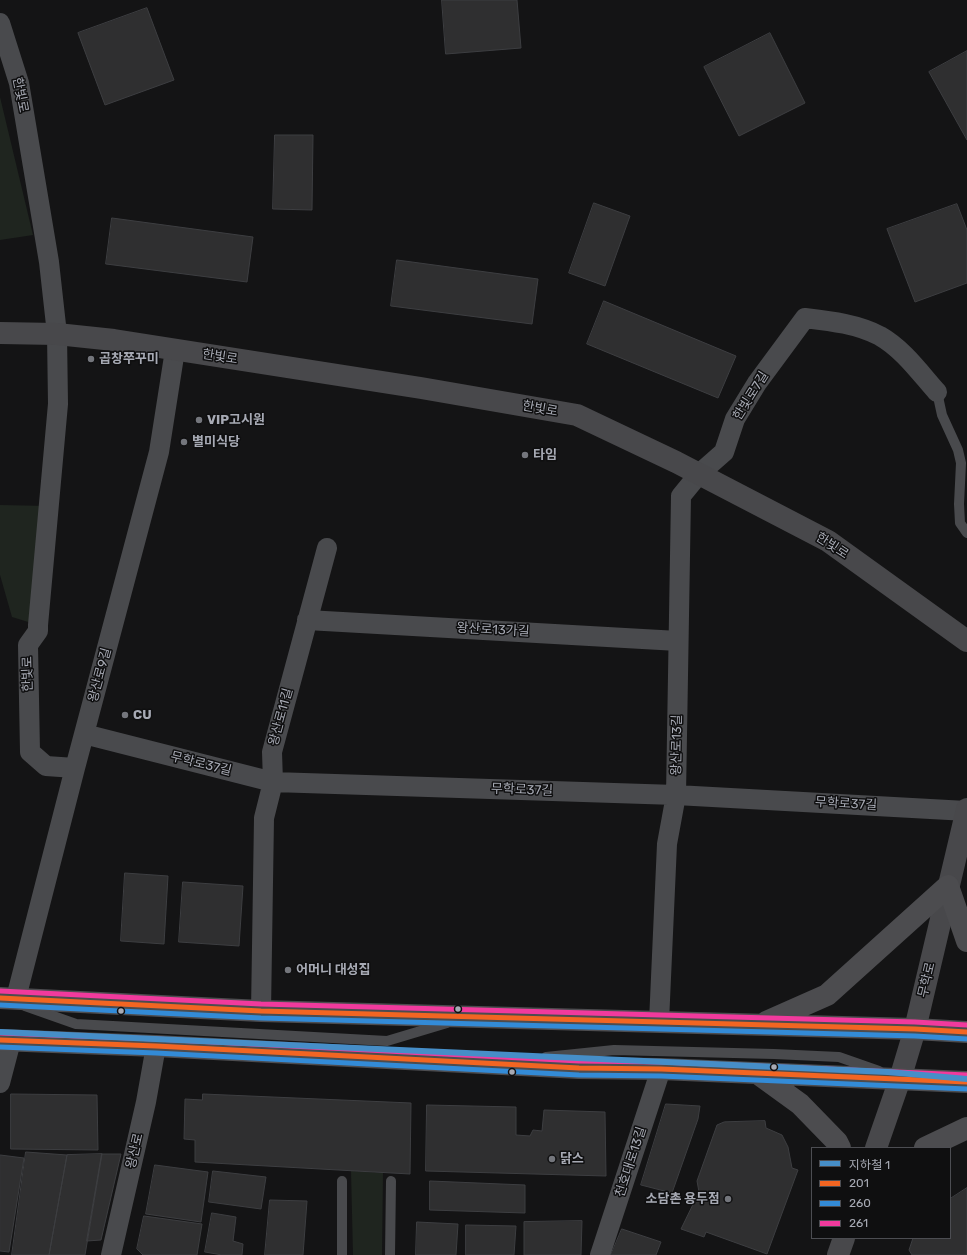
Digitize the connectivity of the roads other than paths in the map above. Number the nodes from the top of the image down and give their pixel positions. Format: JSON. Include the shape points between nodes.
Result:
{"nodes":[{"id":1,"x":0,"y":23,"type":"edge"},
{"id":2,"x":0,"y":332,"type":"edge"},
{"id":3,"x":57,"y":334,"type":"junction"},
{"id":4,"x":175,"y":350,"type":"junction"},
{"id":5,"x":937,"y":392,"type":"joint"},
{"id":6,"x":699,"y":474,"type":"junction"},
{"id":7,"x":967,"y":534,"type":"edge"},
{"id":8,"x":327,"y":548,"type":"dead end"},
{"id":9,"x":307,"y":620,"type":"junction"},
{"id":10,"x":678,"y":641,"type":"junction"},
{"id":11,"x":967,"y":641,"type":"edge"},
{"id":12,"x":84,"y":734,"type":"junction"},
{"id":13,"x":75,"y":768,"type":"junction"},
{"id":14,"x":273,"y":782,"type":"junction"},
{"id":15,"x":676,"y":795,"type":"junction"},
{"id":16,"x":967,"y":810,"type":"edge"},
{"id":17,"x":948,"y":886,"type":"junction"},
{"id":18,"x":967,"y":941,"type":"edge"},
{"id":19,"x":5,"y":998,"type":"edge"},
{"id":20,"x":261,"y":1010,"type":"junction"},
{"id":21,"x":470,"y":1016,"type":"junction"},
{"id":22,"x":659,"y":1022,"type":"junction"},
{"id":23,"x":761,"y":1024,"type":"junction"},
{"id":24,"x":915,"y":1029,"type":"junction"},
{"id":25,"x":967,"y":1032,"type":"edge"},
{"id":26,"x":5,"y":1041,"type":"edge"},
{"id":27,"x":156,"y":1046,"type":"junction"},
{"id":28,"x":482,"y":1063,"type":"junction"},
{"id":29,"x":661,"y":1069,"type":"junction"},
{"id":30,"x":760,"y":1075,"type":"junction"},
{"id":31,"x":900,"y":1079,"type":"junction"},
{"id":32,"x":967,"y":1082,"type":"edge"},
{"id":33,"x":0,"y":1083,"type":"edge"},
{"id":34,"x":967,"y":1128,"type":"edge"},
{"id":35,"x":840,"y":1147,"type":"edge"},
{"id":36,"x":876,"y":1147,"type":"edge"},
{"id":37,"x":927,"y":1147,"type":"edge"},
{"id":38,"x":342,"y":1181,"type":"dead end"},
{"id":39,"x":391,"y":1181,"type":"dead end"},
{"id":40,"x":844,"y":1239,"type":"edge"},
{"id":41,"x":111,"y":1255,"type":"edge"},
{"id":42,"x":342,"y":1255,"type":"edge"},
{"id":43,"x":390,"y":1255,"type":"edge"},
{"id":44,"x":600,"y":1255,"type":"edge"},
{"id":45,"x":838,"y":1255,"type":"edge"}],
"edges":[{"from":1,"to":3,"type":"street","name":"한빛로","via":[[19,84],[49,262]]},
{"from":2,"to":3,"type":"street","name":"한빛로"},
{"from":3,"to":4,"type":"street","name":"한빛로"},
{"from":3,"to":13,"type":"street","name":"한빛로","via":[[58,404],[38,631],[28,646],[30,752],[46,766]]},
{"from":4,"to":6,"type":"street","name":"한빛로","via":[[578,415]]},
{"from":4,"to":12,"type":"street","name":"왕산로9길","via":[[159,452]]},
{"from":5,"to":6,"type":"street","name":"한빛로7길","via":[[905,356],[880,336],[843,323],[805,318],[735,419],[724,452]]},
{"from":5,"to":7,"type":"lane","via":[[942,415],[960,457],[960,523]]},
{"from":6,"to":10,"type":"street","name":"왕산로13길","via":[[681,496]]},
{"from":6,"to":11,"type":"street","name":"한빛로","via":[[828,541]]},
{"from":8,"to":9,"type":"street","name":"왕산로11길"},
{"from":9,"to":10,"type":"street","name":"왕산로13가길"},
{"from":9,"to":14,"type":"street","name":"왕산로11길","via":[[272,752]]},
{"from":10,"to":15,"type":"street","name":"왕산로13길"},
{"from":12,"to":13,"type":"street","name":"왕산로9길"},
{"from":12,"to":14,"type":"street","name":"무학로37길"},
{"from":13,"to":19,"type":"street","name":"왕산로9길"},
{"from":14,"to":15,"type":"street","name":"무학로37길"},
{"from":14,"to":20,"type":"street","name":"왕산로11길","via":[[264,818]]},
{"from":15,"to":16,"type":"street","name":"무학로37길"},
{"from":15,"to":22,"type":"street","name":"왕산로13길","via":[[668,844]]},
{"from":16,"to":17,"type":"street","name":"무학로"},
{"from":17,"to":18,"type":"main road"},
{"from":17,"to":23,"type":"main road","via":[[827,995]]},
{"from":17,"to":24,"type":"street","name":"무학로"},
{"from":19,"to":20,"type":"main road"},
{"from":19,"to":21,"type":"lane","via":[[76,1024],[387,1041]]},
{"from":20,"to":21,"type":"main road"},
{"from":21,"to":22,"type":"main road"},
{"from":22,"to":23,"type":"main road"},
{"from":23,"to":24,"type":"main road"},
{"from":24,"to":25,"type":"main road"},
{"from":24,"to":31,"type":"street","name":"무학로"},
{"from":26,"to":27,"type":"main road"},
{"from":26,"to":33,"type":"street"},
{"from":27,"to":28,"type":"main road"},
{"from":27,"to":41,"type":"street","name":"왕산로","via":[[146,1102]]},
{"from":28,"to":29,"type":"main road"},
{"from":28,"to":31,"type":"lane","via":[[614,1050],[839,1056]]},
{"from":29,"to":30,"type":"main road"},
{"from":29,"to":44,"type":"street","name":"천호대로13길"},
{"from":30,"to":31,"type":"main road"},
{"from":30,"to":35,"type":"main road","via":[[800,1104]]},
{"from":31,"to":32,"type":"main road"},
{"from":31,"to":36,"type":"street","name":"무학로"},
{"from":34,"to":37,"type":"main road"},
{"from":38,"to":42,"type":"lane"},
{"from":39,"to":43,"type":"lane"},
{"from":40,"to":45,"type":"street"}]}
